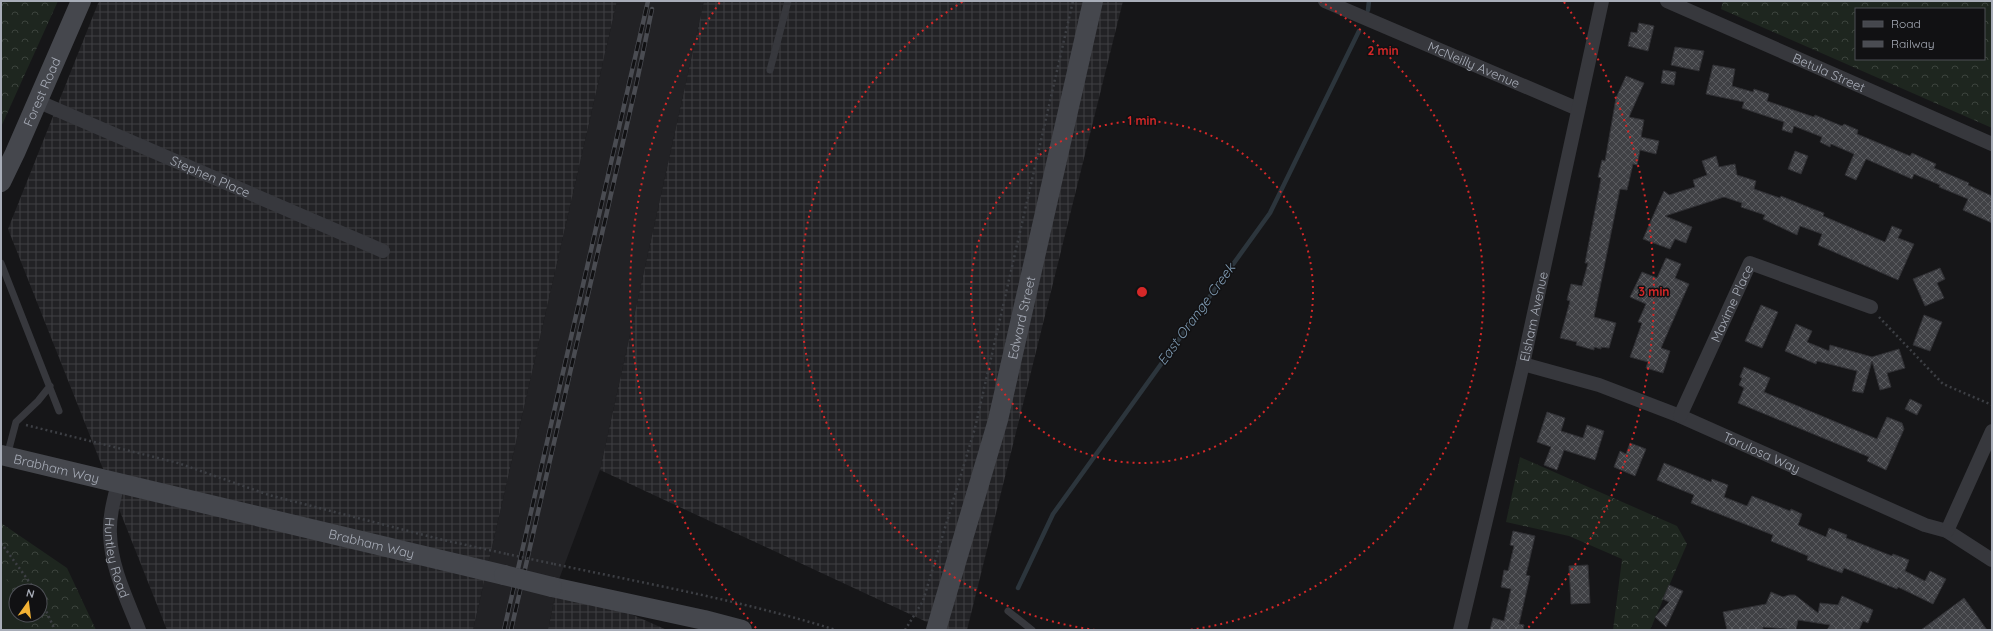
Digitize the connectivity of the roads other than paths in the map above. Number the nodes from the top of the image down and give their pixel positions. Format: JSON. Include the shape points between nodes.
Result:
{"nodes":[{"id":1,"x":80,"y":1,"type":"edge"},
{"id":2,"x":788,"y":1,"type":"edge"},
{"id":3,"x":1093,"y":1,"type":"edge"},
{"id":4,"x":1326,"y":1,"type":"edge"},
{"id":5,"x":1602,"y":1,"type":"edge"},
{"id":6,"x":1667,"y":1,"type":"edge"},
{"id":7,"x":770,"y":70,"type":"dead end"},
{"id":8,"x":37,"y":101,"type":"junction"},
{"id":9,"x":1578,"y":109,"type":"junction"},
{"id":10,"x":1992,"y":144,"type":"edge"},
{"id":11,"x":1,"y":182,"type":"edge"},
{"id":12,"x":383,"y":251,"type":"dead end"},
{"id":13,"x":1,"y":263,"type":"edge"},
{"id":14,"x":1871,"y":308,"type":"road end"},
{"id":15,"x":1523,"y":364,"type":"junction"},
{"id":16,"x":50,"y":386,"type":"junction"},
{"id":17,"x":60,"y":411,"type":"dead end"},
{"id":18,"x":1680,"y":416,"type":"junction"},
{"id":19,"x":1992,"y":431,"type":"edge"},
{"id":20,"x":4,"y":455,"type":"edge"},
{"id":21,"x":118,"y":483,"type":"junction"},
{"id":22,"x":1947,"y":531,"type":"junction"},
{"id":23,"x":1992,"y":560,"type":"edge"},
{"id":24,"x":1008,"y":611,"type":"dead end"},
{"id":25,"x":139,"y":630,"type":"edge"},
{"id":26,"x":742,"y":630,"type":"edge"},
{"id":27,"x":936,"y":630,"type":"edge"},
{"id":28,"x":1032,"y":630,"type":"edge"},
{"id":29,"x":1460,"y":630,"type":"edge"}],
"edges":[{"from":1,"to":8,"type":"main road","name":"Forest Road"},
{"from":2,"to":7,"type":"lane"},
{"from":3,"to":27,"type":"main road","name":"Edward Street","via":[[998,420]]},
{"from":4,"to":9,"type":"street","name":"McNeilly Avenue"},
{"from":5,"to":9,"type":"street","name":"Elsham Avenue"},
{"from":6,"to":10,"type":"street","name":"Betula Street"},
{"from":8,"to":11,"type":"main road","name":"Forest Road"},
{"from":8,"to":12,"type":"street","name":"Stephen Place"},
{"from":9,"to":15,"type":"street","name":"Elsham Avenue"},
{"from":13,"to":16,"type":"lane"},
{"from":14,"to":18,"type":"street","name":"Maxime Place","via":[[1750,263]]},
{"from":15,"to":18,"type":"street","name":"Torulosa Way","via":[[1599,385]]},
{"from":15,"to":29,"type":"street","name":"Elsham Avenue"},
{"from":16,"to":17,"type":"lane"},
{"from":16,"to":20,"type":"lane","via":[[16,422]]},
{"from":18,"to":22,"type":"street","name":"Torulosa Way","via":[[1924,525]]},
{"from":19,"to":22,"type":"street"},
{"from":20,"to":21,"type":"main road","name":"Brabham Way"},
{"from":21,"to":25,"type":"street","name":"Huntley Road","via":[[111,516],[112,556]]},
{"from":21,"to":26,"type":"main road","name":"Brabham Way","bridge":true},
{"from":22,"to":23,"type":"street","name":"Torulosa Way"},
{"from":24,"to":28,"type":"lane"}]}
